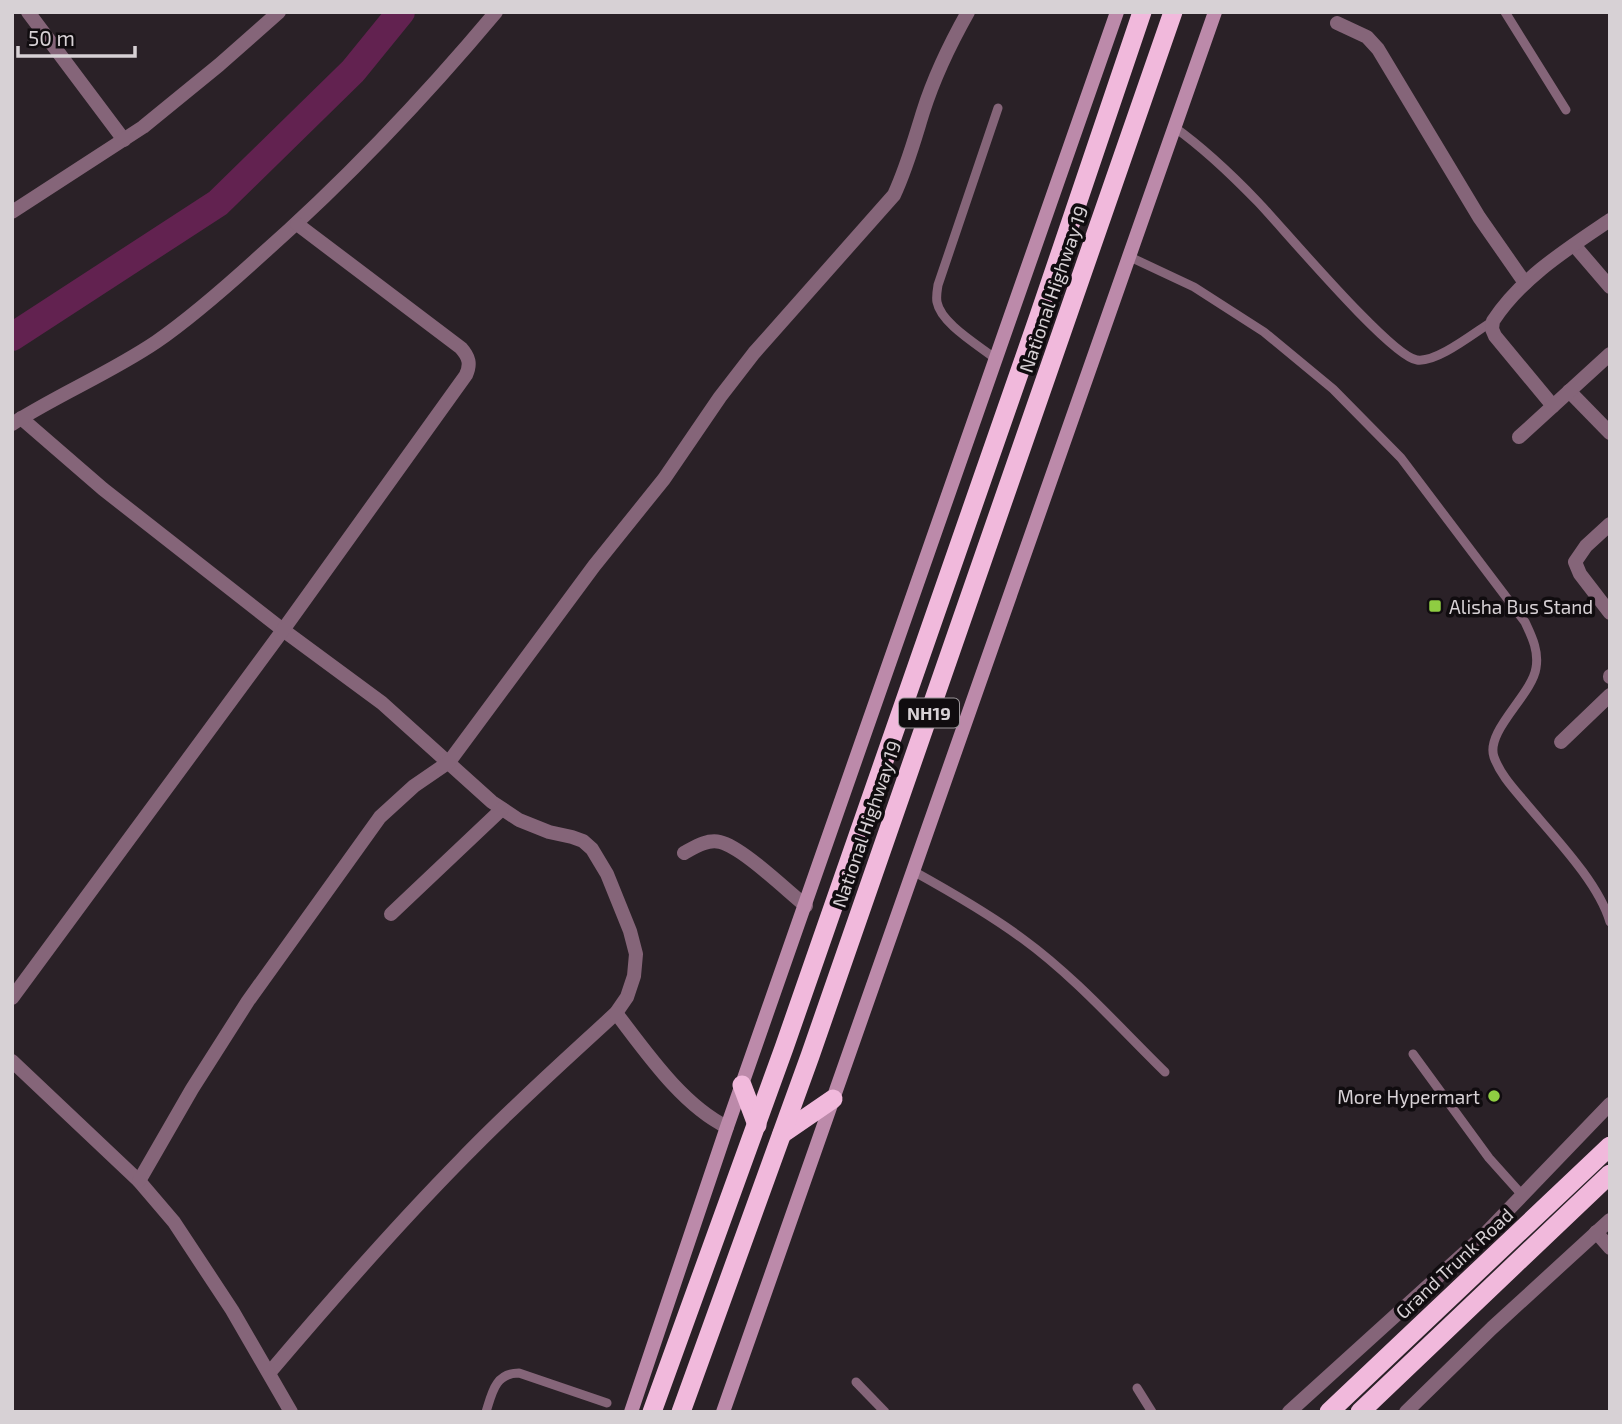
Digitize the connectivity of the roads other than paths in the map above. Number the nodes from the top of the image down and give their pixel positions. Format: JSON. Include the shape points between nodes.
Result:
{"nodes":[{"id":1,"x":28,"y":12,"type":"edge"},
{"id":2,"x":279,"y":12,"type":"edge"},
{"id":3,"x":496,"y":12,"type":"edge"},
{"id":4,"x":968,"y":12,"type":"edge"},
{"id":5,"x":1117,"y":12,"type":"edge"},
{"id":6,"x":1142,"y":12,"type":"edge"},
{"id":7,"x":1174,"y":12,"type":"edge"},
{"id":8,"x":1215,"y":12,"type":"edge"},
{"id":9,"x":1505,"y":12,"type":"edge"},
{"id":10,"x":1337,"y":23,"type":"dead end"},
{"id":11,"x":998,"y":108,"type":"dead end"},
{"id":12,"x":1566,"y":110,"type":"dead end"},
{"id":13,"x":1174,"y":127,"type":"junction"},
{"id":14,"x":124,"y":140,"type":"junction"},
{"id":15,"x":12,"y":212,"type":"edge"},
{"id":16,"x":1610,"y":220,"type":"edge"},
{"id":17,"x":297,"y":224,"type":"junction"},
{"id":18,"x":1574,"y":245,"type":"junction"},
{"id":19,"x":1130,"y":257,"type":"junction"},
{"id":20,"x":1525,"y":283,"type":"junction"},
{"id":21,"x":1610,"y":287,"type":"edge"},
{"id":22,"x":1493,"y":321,"type":"junction"},
{"id":23,"x":1610,"y":354,"type":"edge"},
{"id":24,"x":997,"y":360,"type":"junction"},
{"id":25,"x":1569,"y":391,"type":"junction"},
{"id":26,"x":1553,"y":406,"type":"junction"},
{"id":27,"x":17,"y":421,"type":"edge"},
{"id":28,"x":1610,"y":433,"type":"edge"},
{"id":29,"x":1519,"y":437,"type":"dead end"},
{"id":30,"x":1610,"y":524,"type":"edge"},
{"id":31,"x":1610,"y":613,"type":"edge"},
{"id":32,"x":283,"y":630,"type":"junction"},
{"id":33,"x":1610,"y":695,"type":"edge"},
{"id":34,"x":1561,"y":742,"type":"dead end"},
{"id":35,"x":449,"y":762,"type":"junction"},
{"id":36,"x":502,"y":809,"type":"junction"},
{"id":37,"x":684,"y":853,"type":"dead end"},
{"id":38,"x":913,"y":871,"type":"junction"},
{"id":39,"x":806,"y":906,"type":"junction"},
{"id":40,"x":391,"y":914,"type":"dead end"},
{"id":41,"x":1610,"y":922,"type":"edge"},
{"id":42,"x":12,"y":998,"type":"edge"},
{"id":43,"x":616,"y":1013,"type":"junction"},
{"id":44,"x":1413,"y":1054,"type":"dead end"},
{"id":45,"x":12,"y":1060,"type":"edge"},
{"id":46,"x":1165,"y":1072,"type":"dead end"},
{"id":47,"x":742,"y":1085,"type":"junction"},
{"id":48,"x":833,"y":1099,"type":"junction"},
{"id":49,"x":1610,"y":1104,"type":"edge"},
{"id":50,"x":757,"y":1125,"type":"junction"},
{"id":51,"x":727,"y":1127,"type":"junction"},
{"id":52,"x":782,"y":1134,"type":"junction"},
{"id":53,"x":1610,"y":1146,"type":"edge"},
{"id":54,"x":1610,"y":1174,"type":"edge"},
{"id":55,"x":139,"y":1181,"type":"junction"},
{"id":56,"x":1523,"y":1196,"type":"junction"},
{"id":57,"x":1610,"y":1220,"type":"edge"},
{"id":58,"x":1596,"y":1232,"type":"junction"},
{"id":59,"x":1610,"y":1248,"type":"edge"},
{"id":60,"x":270,"y":1373,"type":"junction"},
{"id":61,"x":856,"y":1382,"type":"dead end"},
{"id":62,"x":1137,"y":1388,"type":"dead end"},
{"id":63,"x":607,"y":1403,"type":"dead end"},
{"id":64,"x":291,"y":1412,"type":"edge"},
{"id":65,"x":486,"y":1412,"type":"edge"},
{"id":66,"x":631,"y":1412,"type":"edge"},
{"id":67,"x":652,"y":1412,"type":"edge"},
{"id":68,"x":681,"y":1412,"type":"edge"},
{"id":69,"x":723,"y":1412,"type":"edge"},
{"id":70,"x":885,"y":1412,"type":"edge"},
{"id":71,"x":1152,"y":1412,"type":"edge"},
{"id":72,"x":1289,"y":1412,"type":"edge"},
{"id":73,"x":1329,"y":1412,"type":"edge"},
{"id":74,"x":1360,"y":1412,"type":"edge"},
{"id":75,"x":1406,"y":1412,"type":"edge"}],
"edges":[{"from":1,"to":14,"type":"street"},
{"from":2,"to":14,"type":"street"},
{"from":3,"to":17,"type":"street","via":[[421,99]]},
{"from":4,"to":35,"type":"street","via":[[945,52],[894,195],[754,353]]},
{"from":5,"to":24,"type":"main road"},
{"from":6,"to":50,"type":"highway","number":"NH19"},
{"from":7,"to":52,"type":"highway","name":"National Highway 19","number":"NH19"},
{"from":8,"to":13,"type":"main road"},
{"from":9,"to":12,"type":"lane"},
{"from":10,"to":20,"type":"street","via":[[1367,37],[1378,49],[1479,217]]},
{"from":11,"to":24,"type":"lane","via":[[936,299],[952,325]]},
{"from":13,"to":19,"type":"main road"},
{"from":13,"to":22,"type":"lane","via":[[1223,166],[1347,300],[1414,360],[1438,355]]},
{"from":14,"to":15,"type":"street"},
{"from":16,"to":18,"type":"street"},
{"from":17,"to":27,"type":"street","via":[[155,342]]},
{"from":17,"to":32,"type":"street","via":[[461,348],[470,366]]},
{"from":18,"to":20,"type":"street"},
{"from":18,"to":21,"type":"street"},
{"from":19,"to":38,"type":"main road"},
{"from":19,"to":41,"type":"lane","via":[[1194,287],[1264,332],[1333,389],[1401,458],[1525,622],[1535,646],[1536,669],[1497,735],[1493,755],[1505,778],[1589,881]]},
{"from":20,"to":22,"type":"street"},
{"from":22,"to":26,"type":"street","via":[[1495,336]]},
{"from":23,"to":25,"type":"street"},
{"from":24,"to":39,"type":"main road"},
{"from":25,"to":26,"type":"street"},
{"from":25,"to":28,"type":"street"},
{"from":26,"to":29,"type":"street"},
{"from":27,"to":32,"type":"street"},
{"from":30,"to":31,"type":"street","via":[[1575,562]]},
{"from":32,"to":35,"type":"street","via":[[382,702]]},
{"from":32,"to":42,"type":"street"},
{"from":33,"to":34,"type":"street"},
{"from":35,"to":36,"type":"street"},
{"from":35,"to":55,"type":"street","via":[[380,817],[339,871],[248,1001]]},
{"from":36,"to":40,"type":"street"},
{"from":36,"to":43,"type":"street","via":[[519,820],[583,841],[607,874],[636,954],[627,997]]},
{"from":37,"to":39,"type":"street","via":[[705,842],[720,842],[737,850]]},
{"from":38,"to":46,"type":"lane","via":[[1025,940]]},
{"from":38,"to":48,"type":"main road"},
{"from":39,"to":47,"type":"main road"},
{"from":43,"to":51,"type":"street","via":[[683,1093]]},
{"from":43,"to":60,"type":"street","via":[[436,1186]]},
{"from":44,"to":56,"type":"lane","via":[[1489,1158]]},
{"from":45,"to":55,"type":"street"},
{"from":47,"to":50,"type":"highway"},
{"from":47,"to":51,"type":"main road"},
{"from":48,"to":52,"type":"highway"},
{"from":48,"to":69,"type":"main road"},
{"from":49,"to":56,"type":"street"},
{"from":50,"to":67,"type":"highway","number":"NH19"},
{"from":51,"to":66,"type":"main road"},
{"from":52,"to":68,"type":"highway","name":"National Highway 19","number":"NH19"},
{"from":53,"to":73,"type":"highway","name":"Grand Trunk Road"},
{"from":54,"to":74,"type":"highway"},
{"from":55,"to":60,"type":"street","via":[[174,1222]]},
{"from":56,"to":72,"type":"street"},
{"from":57,"to":58,"type":"street"},
{"from":58,"to":59,"type":"street"},
{"from":58,"to":75,"type":"street"},
{"from":60,"to":64,"type":"street"},
{"from":61,"to":70,"type":"lane"},
{"from":62,"to":71,"type":"lane"},
{"from":63,"to":65,"type":"lane","via":[[509,1373],[495,1385]]}]}
